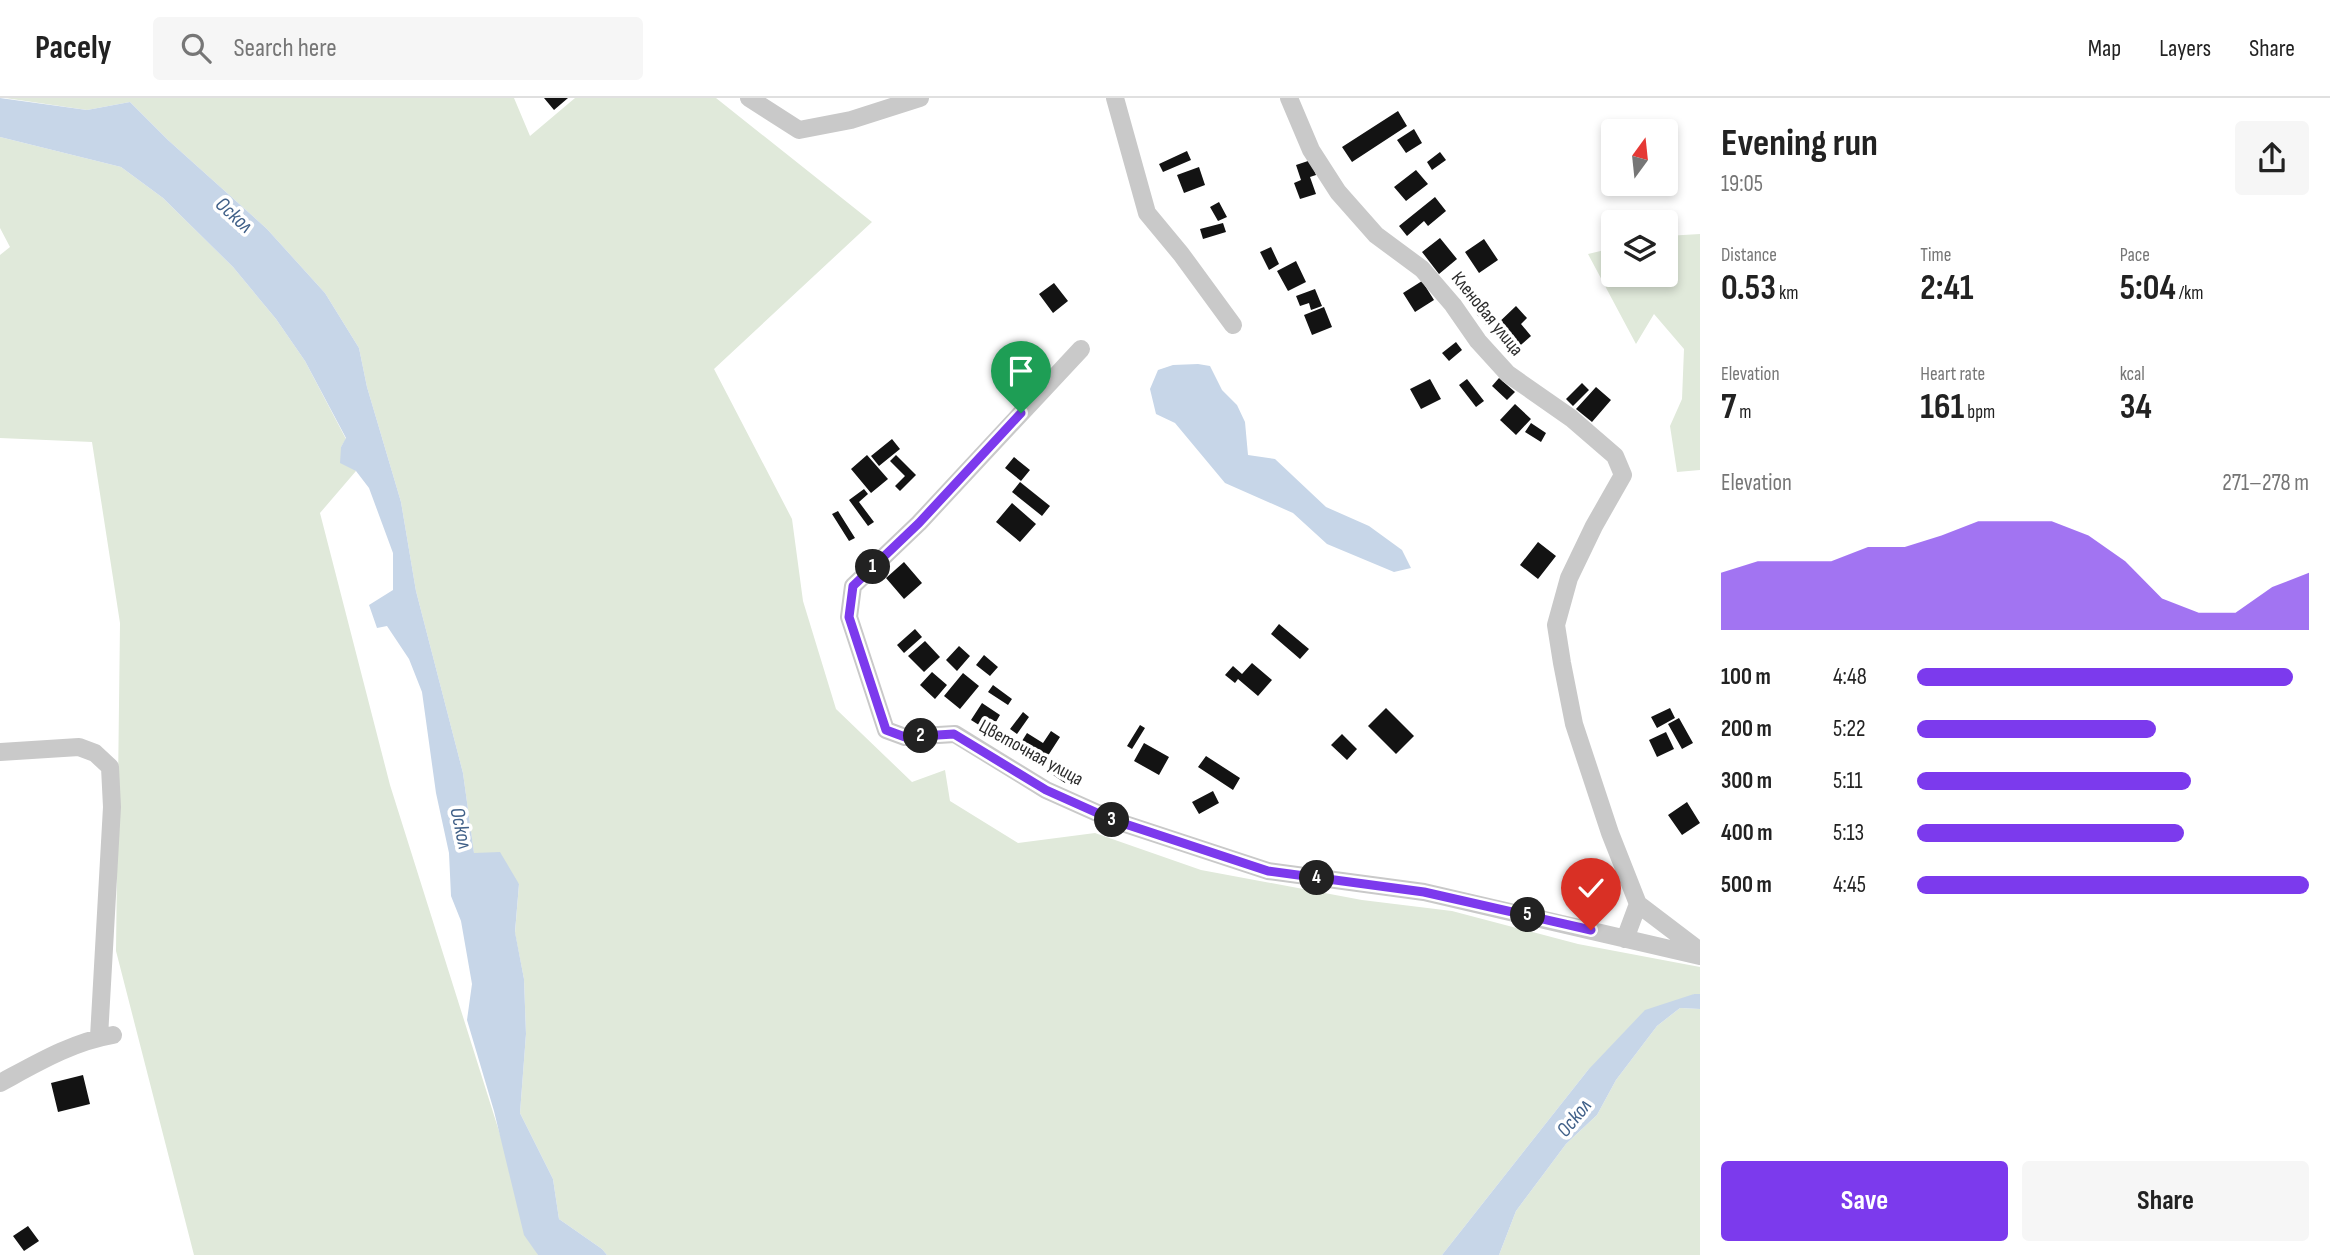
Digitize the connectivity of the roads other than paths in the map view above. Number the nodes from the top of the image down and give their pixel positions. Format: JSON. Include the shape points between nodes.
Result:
{"nodes":[{"id":1,"x":749,"y":98,"type":"edge"},
{"id":2,"x":920,"y":98,"type":"edge"},
{"id":3,"x":1115,"y":98,"type":"edge"},
{"id":4,"x":1289,"y":98,"type":"edge"},
{"id":5,"x":1233,"y":325,"type":"dead end"},
{"id":6,"x":1081,"y":349,"type":"dead end"},
{"id":7,"x":0,"y":752,"type":"edge"},
{"id":8,"x":1638,"y":904,"type":"junction"},
{"id":9,"x":1625,"y":939,"type":"junction"},
{"id":10,"x":1700,"y":950,"type":"edge"},
{"id":11,"x":1700,"y":956,"type":"edge"},
{"id":12,"x":0,"y":1083,"type":"edge"}],
"edges":[{"from":1,"to":2,"type":"street","via":[[799,130]]},
{"from":3,"to":5,"type":"street","via":[[1147,212]]},
{"from":4,"to":8,"type":"street","name":"Кленовая улица","via":[[1311,150],[1338,192],[1376,235],[1422,269],[1508,374],[1615,456],[1623,475],[1569,578],[1556,625],[1574,724]]},
{"from":6,"to":9,"type":"street","name":"Цветочная улица","via":[[919,523],[853,586],[849,617],[886,730],[905,737],[954,734],[1046,790],[1113,820],[1268,871],[1424,892]]},
{"from":7,"to":12,"type":"street","via":[[79,747],[94,752],[110,767],[112,807],[106,1036],[72,1046]]},
{"from":8,"to":9,"type":"street"},
{"from":8,"to":10,"type":"street"},
{"from":9,"to":11,"type":"street","name":"Цветочная улица"}]}
